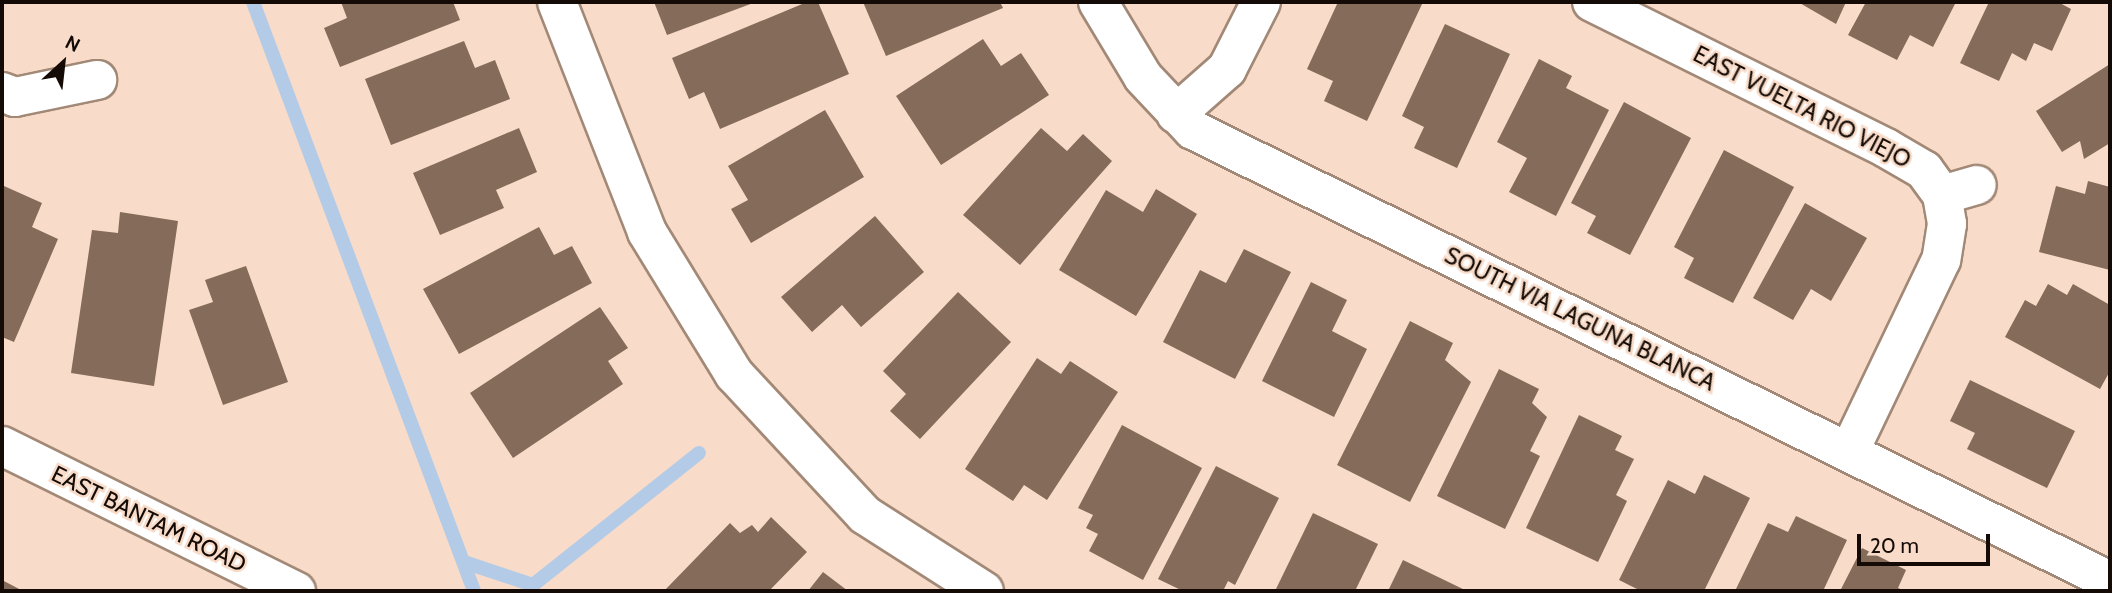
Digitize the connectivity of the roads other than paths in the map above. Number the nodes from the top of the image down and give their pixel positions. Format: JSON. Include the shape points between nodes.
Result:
{"nodes":[{"id":1,"x":557,"y":2,"type":"edge"},
{"id":2,"x":1098,"y":2,"type":"edge"},
{"id":3,"x":1261,"y":2,"type":"edge"},
{"id":4,"x":1592,"y":2,"type":"edge"},
{"id":5,"x":97,"y":80,"type":"dead end"},
{"id":6,"x":2,"y":92,"type":"edge"},
{"id":7,"x":1176,"y":114,"type":"junction"},
{"id":8,"x":2,"y":446,"type":"edge"},
{"id":9,"x":1850,"y":450,"type":"junction"},
{"id":10,"x":2110,"y":581,"type":"edge"},
{"id":11,"x":296,"y":591,"type":"edge"},
{"id":12,"x":984,"y":591,"type":"edge"}],
"edges":[{"from":1,"to":12,"type":"street","via":[[647,232],[734,374],[864,515]]},
{"from":2,"to":7,"type":"street","name":"SOUTH VIA LAGUNA BLANCA","via":[[1143,77]]},
{"from":3,"to":7,"type":"street","via":[[1227,69]]},
{"from":4,"to":9,"type":"street","name":"EAST VUELTA RIO VIEJO","via":[[1886,148],[1959,190],[1941,260]]},
{"from":5,"to":6,"type":"street","via":[[15,97]]},
{"from":7,"to":9,"type":"street","name":"SOUTH VIA LAGUNA BLANCA","via":[[1193,130]]},
{"from":8,"to":11,"type":"street","name":"EAST BANTAM ROAD"},
{"from":9,"to":10,"type":"street","name":"SOUTH VIA LAGUNA BLANCA"}]}
